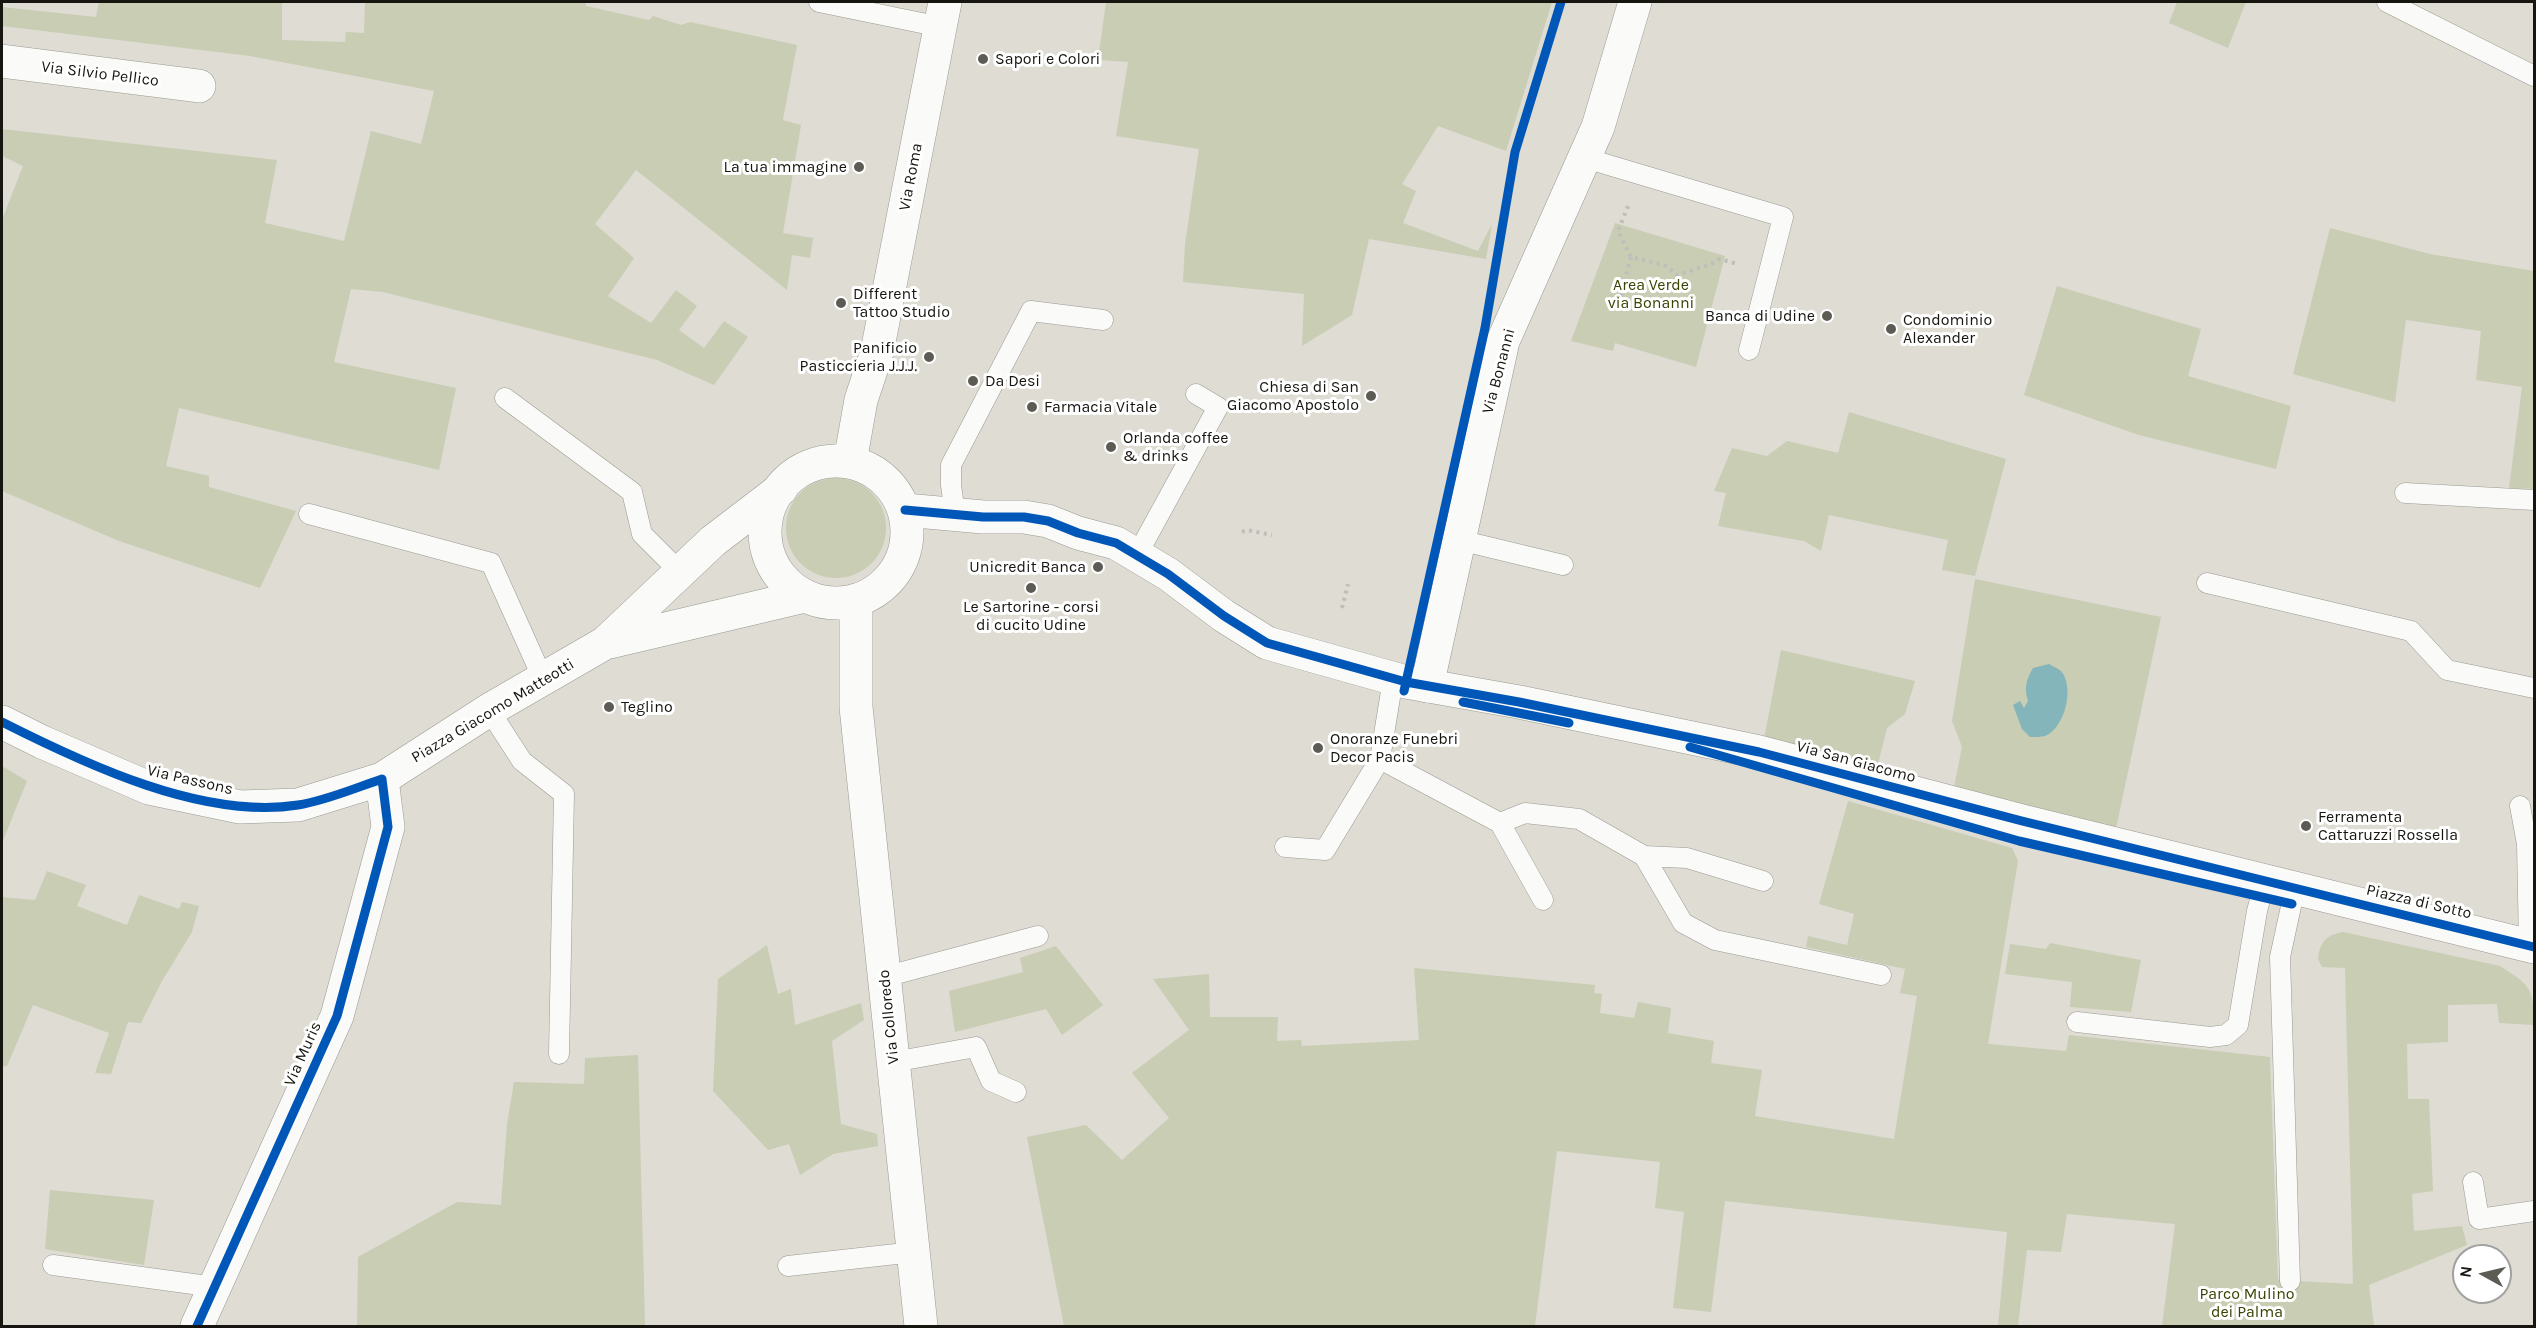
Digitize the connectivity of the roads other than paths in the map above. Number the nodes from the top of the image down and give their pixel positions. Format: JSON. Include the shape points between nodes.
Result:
{"nodes":[{"id":1,"x":819,"y":2,"type":"edge"},
{"id":2,"x":1635,"y":2,"type":"edge"},
{"id":3,"x":2387,"y":2,"type":"edge"},
{"id":4,"x":943,"y":14,"type":"edge"},
{"id":5,"x":2,"y":61,"type":"edge"},
{"id":6,"x":2535,"y":76,"type":"edge"},
{"id":7,"x":199,"y":86,"type":"dead end"},
{"id":8,"x":1585,"y":158,"type":"junction"},
{"id":9,"x":1103,"y":320,"type":"dead end"},
{"id":10,"x":1749,"y":350,"type":"dead end"},
{"id":11,"x":1196,"y":394,"type":"dead end"},
{"id":12,"x":505,"y":398,"type":"dead end"},
{"id":13,"x":850,"y":462,"type":"junction"},
{"id":14,"x":781,"y":489,"type":"junction"},
{"id":15,"x":2405,"y":494,"type":"dead end"},
{"id":16,"x":2535,"y":500,"type":"edge"},
{"id":17,"x":904,"y":510,"type":"junction"},
{"id":18,"x":309,"y":514,"type":"dead end"},
{"id":19,"x":955,"y":514,"type":"junction"},
{"id":20,"x":1459,"y":540,"type":"junction"},
{"id":21,"x":1137,"y":555,"type":"junction"},
{"id":22,"x":1563,"y":565,"type":"dead end"},
{"id":23,"x":681,"y":573,"type":"junction"},
{"id":24,"x":2207,"y":583,"type":"dead end"},
{"id":25,"x":805,"y":596,"type":"junction"},
{"id":26,"x":856,"y":600,"type":"junction"},
{"id":27,"x":605,"y":643,"type":"junction"},
{"id":28,"x":543,"y":679,"type":"junction"},
{"id":29,"x":1408,"y":682,"type":"junction"},
{"id":30,"x":2535,"y":688,"type":"edge"},
{"id":31,"x":489,"y":710,"type":"junction"},
{"id":32,"x":2,"y":722,"type":"edge"},
{"id":33,"x":1380,"y":759,"type":"junction"},
{"id":34,"x":382,"y":779,"type":"junction"},
{"id":35,"x":2520,"y":806,"type":"dead end"},
{"id":36,"x":1500,"y":823,"type":"junction"},
{"id":37,"x":1285,"y":847,"type":"dead end"},
{"id":38,"x":1644,"y":856,"type":"junction"},
{"id":39,"x":1763,"y":881,"type":"dead end"},
{"id":40,"x":2280,"y":885,"type":"junction"},
{"id":41,"x":1543,"y":900,"type":"dead end"},
{"id":42,"x":1038,"y":936,"type":"dead end"},
{"id":43,"x":2532,"y":946,"type":"edge"},
{"id":44,"x":1881,"y":975,"type":"dead end"},
{"id":45,"x":884,"y":977,"type":"junction"},
{"id":46,"x":2077,"y":1022,"type":"dead end"},
{"id":47,"x":559,"y":1054,"type":"dead end"},
{"id":48,"x":893,"y":1062,"type":"junction"},
{"id":49,"x":1016,"y":1092,"type":"dead end"},
{"id":50,"x":2473,"y":1182,"type":"dead end"},
{"id":51,"x":2535,"y":1210,"type":"edge"},
{"id":52,"x":914,"y":1252,"type":"junction"},
{"id":53,"x":52,"y":1265,"type":"dead end"},
{"id":54,"x":788,"y":1266,"type":"dead end"},
{"id":55,"x":2290,"y":1281,"type":"dead end"},
{"id":56,"x":214,"y":1287,"type":"junction"},
{"id":57,"x":197,"y":1326,"type":"edge"},
{"id":58,"x":921,"y":1326,"type":"edge"}],
"edges":[{"from":1,"to":4,"type":"lane"},
{"from":2,"to":8,"type":"street","name":"Via Bonanni"},
{"from":3,"to":6,"type":"lane"},
{"from":4,"to":13,"type":"street","name":"Via Roma","via":[[877,352],[861,400]]},
{"from":5,"to":7,"type":"street","name":"Via Silvio Pellico"},
{"from":8,"to":10,"type":"lane","via":[[1783,218]]},
{"from":8,"to":20,"type":"street","name":"Via Bonanni","via":[[1503,341]]},
{"from":9,"to":19,"type":"lane","via":[[1031,310],[951,465]]},
{"from":11,"to":21,"type":"lane","via":[[1218,407]]},
{"from":12,"to":23,"type":"lane","via":[[632,492],[642,534]]},
{"from":13,"to":14,"type":"street","name":"Piazza Giacomo Matteotti","via":[[813,465]]},
{"from":13,"to":17,"type":"street","name":"Piazza Giacomo Matteotti","via":[[884,480]]},
{"from":14,"to":23,"type":"street","name":"Piazza Giacomo Matteotti","via":[[713,541]]},
{"from":14,"to":25,"type":"street","name":"Piazza Giacomo Matteotti","via":[[765,528],[767,549],[775,568]]},
{"from":15,"to":16,"type":"lane"},
{"from":17,"to":19,"type":"street"},
{"from":17,"to":26,"type":"street","name":"Piazza Giacomo Matteotti","via":[[905,550],[895,572],[878,590]]},
{"from":18,"to":28,"type":"lane","via":[[491,563]]},
{"from":19,"to":21,"type":"street","via":[[1048,521],[1116,543]]},
{"from":20,"to":22,"type":"lane"},
{"from":20,"to":29,"type":"street","name":"Via Bonanni"},
{"from":21,"to":29,"type":"street","via":[[1267,643]]},
{"from":23,"to":27,"type":"street","name":"Piazza Giacomo Matteotti"},
{"from":24,"to":30,"type":"lane","via":[[2411,631],[2447,670]]},
{"from":25,"to":26,"type":"street","name":"Piazza Giacomo Matteotti","via":[[822,602]]},
{"from":25,"to":27,"type":"street","name":"Piazza Giacomo Matteotti"},
{"from":26,"to":45,"type":"street","name":"Via Colloredo","via":[[856,706]]},
{"from":27,"to":28,"type":"street","name":"Piazza Giacomo Matteotti"},
{"from":28,"to":31,"type":"street","name":"Piazza Giacomo Matteotti"},
{"from":29,"to":33,"type":"lane"},
{"from":29,"to":40,"type":"street","name":"Via San Giacomo","via":[[1759,752]]},
{"from":31,"to":34,"type":"street","name":"Piazza Giacomo Matteotti"},
{"from":31,"to":47,"type":"lane","via":[[522,760],[564,794]]},
{"from":32,"to":34,"type":"street","name":"Via Passons","via":[[149,788],[240,807],[298,805]]},
{"from":33,"to":36,"type":"lane"},
{"from":33,"to":37,"type":"lane","via":[[1325,850]]},
{"from":34,"to":56,"type":"street","name":"Via Muris","via":[[388,826],[337,1016]]},
{"from":35,"to":43,"type":"lane","via":[[2527,844]]},
{"from":36,"to":38,"type":"lane","via":[[1525,813],[1579,819]]},
{"from":36,"to":41,"type":"lane"},
{"from":38,"to":39,"type":"lane","via":[[1687,858]]},
{"from":38,"to":44,"type":"lane","via":[[1683,923],[1715,940]]},
{"from":40,"to":43,"type":"street","name":"Piazza di Sotto"},
{"from":40,"to":46,"type":"lane","via":[[2257,911],[2238,1025],[2226,1035],[2210,1037]]},
{"from":40,"to":55,"type":"lane"},
{"from":42,"to":45,"type":"lane"},
{"from":45,"to":48,"type":"street","name":"Via Colloredo"},
{"from":48,"to":49,"type":"lane","via":[[976,1047],[991,1081]]},
{"from":48,"to":52,"type":"street","name":"Via Colloredo"},
{"from":50,"to":51,"type":"lane","via":[[2479,1219]]},
{"from":52,"to":54,"type":"lane"},
{"from":52,"to":58,"type":"street","name":"Via Colloredo"},
{"from":53,"to":56,"type":"lane"},
{"from":56,"to":57,"type":"street","name":"Via Muris"}]}
